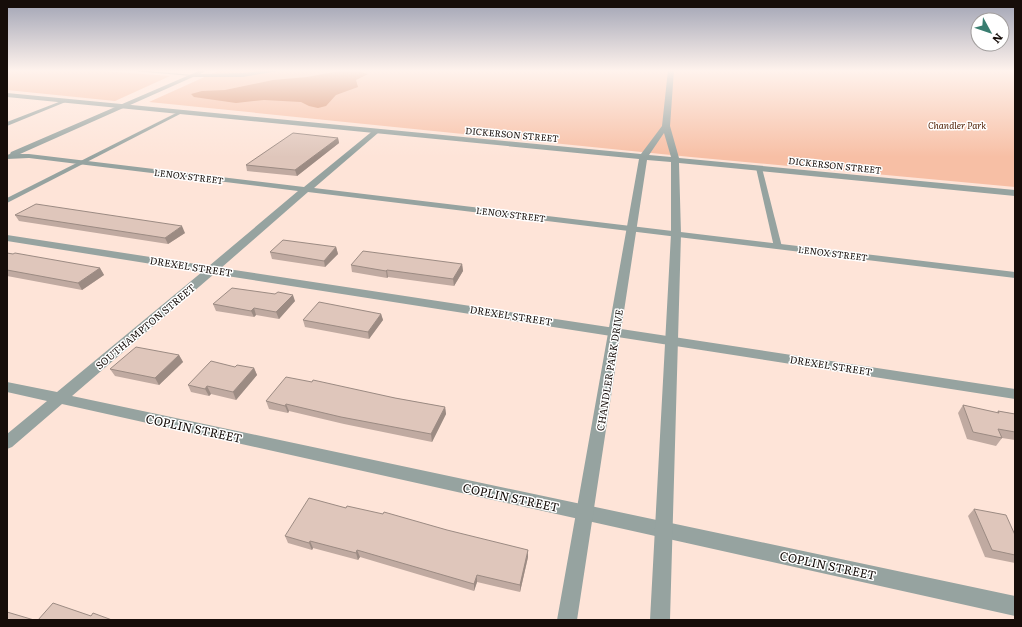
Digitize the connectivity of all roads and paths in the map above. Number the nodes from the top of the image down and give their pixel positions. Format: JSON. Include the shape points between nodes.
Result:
{"nodes":[{"id":1,"x":49,"y":99,"type":"edge"},
{"id":2,"x":137,"y":99,"type":"edge"},
{"id":3,"x":668,"y":99,"type":"edge"},
{"id":4,"x":66,"y":101,"type":"junction"},
{"id":5,"x":121,"y":106,"type":"junction"},
{"id":6,"x":182,"y":112,"type":"junction"},
{"id":7,"x":7,"y":124,"type":"edge"},
{"id":8,"x":666,"y":126,"type":"junction"},
{"id":9,"x":375,"y":131,"type":"junction"},
{"id":10,"x":644,"y":156,"type":"junction"},
{"id":11,"x":7,"y":157,"type":"edge"},
{"id":12,"x":675,"y":159,"type":"junction"},
{"id":13,"x":83,"y":163,"type":"junction"},
{"id":14,"x":759,"y":168,"type":"junction"},
{"id":15,"x":305,"y":190,"type":"junction"},
{"id":16,"x":1015,"y":193,"type":"edge"},
{"id":17,"x":7,"y":201,"type":"edge"},
{"id":18,"x":632,"y":229,"type":"junction"},
{"id":19,"x":676,"y":234,"type":"junction"},
{"id":20,"x":7,"y":238,"type":"edge"},
{"id":21,"x":778,"y":247,"type":"junction"},
{"id":22,"x":212,"y":269,"type":"junction"},
{"id":23,"x":1015,"y":275,"type":"edge"},
{"id":24,"x":615,"y":331,"type":"junction"},
{"id":25,"x":672,"y":340,"type":"junction"},
{"id":26,"x":7,"y":387,"type":"edge"},
{"id":27,"x":1015,"y":394,"type":"edge"},
{"id":28,"x":60,"y":398,"type":"junction"},
{"id":29,"x":7,"y":443,"type":"edge"},
{"id":30,"x":585,"y":513,"type":"junction"},
{"id":31,"x":663,"y":530,"type":"junction"},
{"id":32,"x":1015,"y":606,"type":"edge"},
{"id":33,"x":567,"y":620,"type":"edge"},
{"id":34,"x":660,"y":620,"type":"edge"}],
"edges":[{"from":1,"to":4,"type":"street","name":"DICKERSON STREET"},
{"from":2,"to":5,"type":"street"},
{"from":3,"to":8,"type":"street"},
{"from":4,"to":5,"type":"street","name":"DICKERSON STREET"},
{"from":4,"to":7,"type":"lane"},
{"from":5,"to":6,"type":"street","name":"DICKERSON STREET"},
{"from":5,"to":11,"type":"street"},
{"from":6,"to":9,"type":"street","name":"DICKERSON STREET"},
{"from":6,"to":13,"type":"lane"},
{"from":8,"to":10,"type":"street","name":"CHANDLER PARK DRIVE"},
{"from":8,"to":12,"type":"street"},
{"from":9,"to":10,"type":"street","name":"DICKERSON STREET"},
{"from":9,"to":15,"type":"street","name":"SOUTHAMPTON STREET"},
{"from":10,"to":12,"type":"street","name":"DICKERSON STREET"},
{"from":10,"to":18,"type":"street","name":"CHANDLER PARK DRIVE"},
{"from":11,"to":13,"type":"street","name":"LENOX STREET","via":[[29,156]]},
{"from":12,"to":14,"type":"street","name":"DICKERSON STREET"},
{"from":12,"to":19,"type":"street"},
{"from":13,"to":15,"type":"street","name":"LENOX STREET"},
{"from":13,"to":17,"type":"lane"},
{"from":14,"to":16,"type":"street","name":"DICKERSON STREET"},
{"from":14,"to":21,"type":"lane"},
{"from":15,"to":18,"type":"street","name":"LENOX STREET"},
{"from":15,"to":22,"type":"street","name":"SOUTHAMPTON STREET"},
{"from":18,"to":19,"type":"street","name":"LENOX STREET"},
{"from":18,"to":24,"type":"street","name":"CHANDLER PARK DRIVE"},
{"from":19,"to":21,"type":"street","name":"LENOX STREET"},
{"from":19,"to":25,"type":"street"},
{"from":20,"to":22,"type":"street","name":"DREXEL STREET"},
{"from":21,"to":23,"type":"street","name":"LENOX STREET"},
{"from":22,"to":24,"type":"street","name":"DREXEL STREET"},
{"from":22,"to":28,"type":"street","name":"SOUTHAMPTON STREET"},
{"from":24,"to":25,"type":"street","name":"DREXEL STREET"},
{"from":24,"to":30,"type":"street","name":"CHANDLER PARK DRIVE"},
{"from":25,"to":27,"type":"street","name":"DREXEL STREET"},
{"from":25,"to":31,"type":"street"},
{"from":26,"to":28,"type":"street","name":"COPLIN STREET"},
{"from":28,"to":29,"type":"street","name":"SOUTHAMPTON STREET"},
{"from":28,"to":30,"type":"street","name":"COPLIN STREET"},
{"from":30,"to":31,"type":"street","name":"COPLIN STREET"},
{"from":30,"to":33,"type":"street","name":"CHANDLER PARK DRIVE"},
{"from":31,"to":32,"type":"street","name":"COPLIN STREET"},
{"from":31,"to":34,"type":"street"}]}
